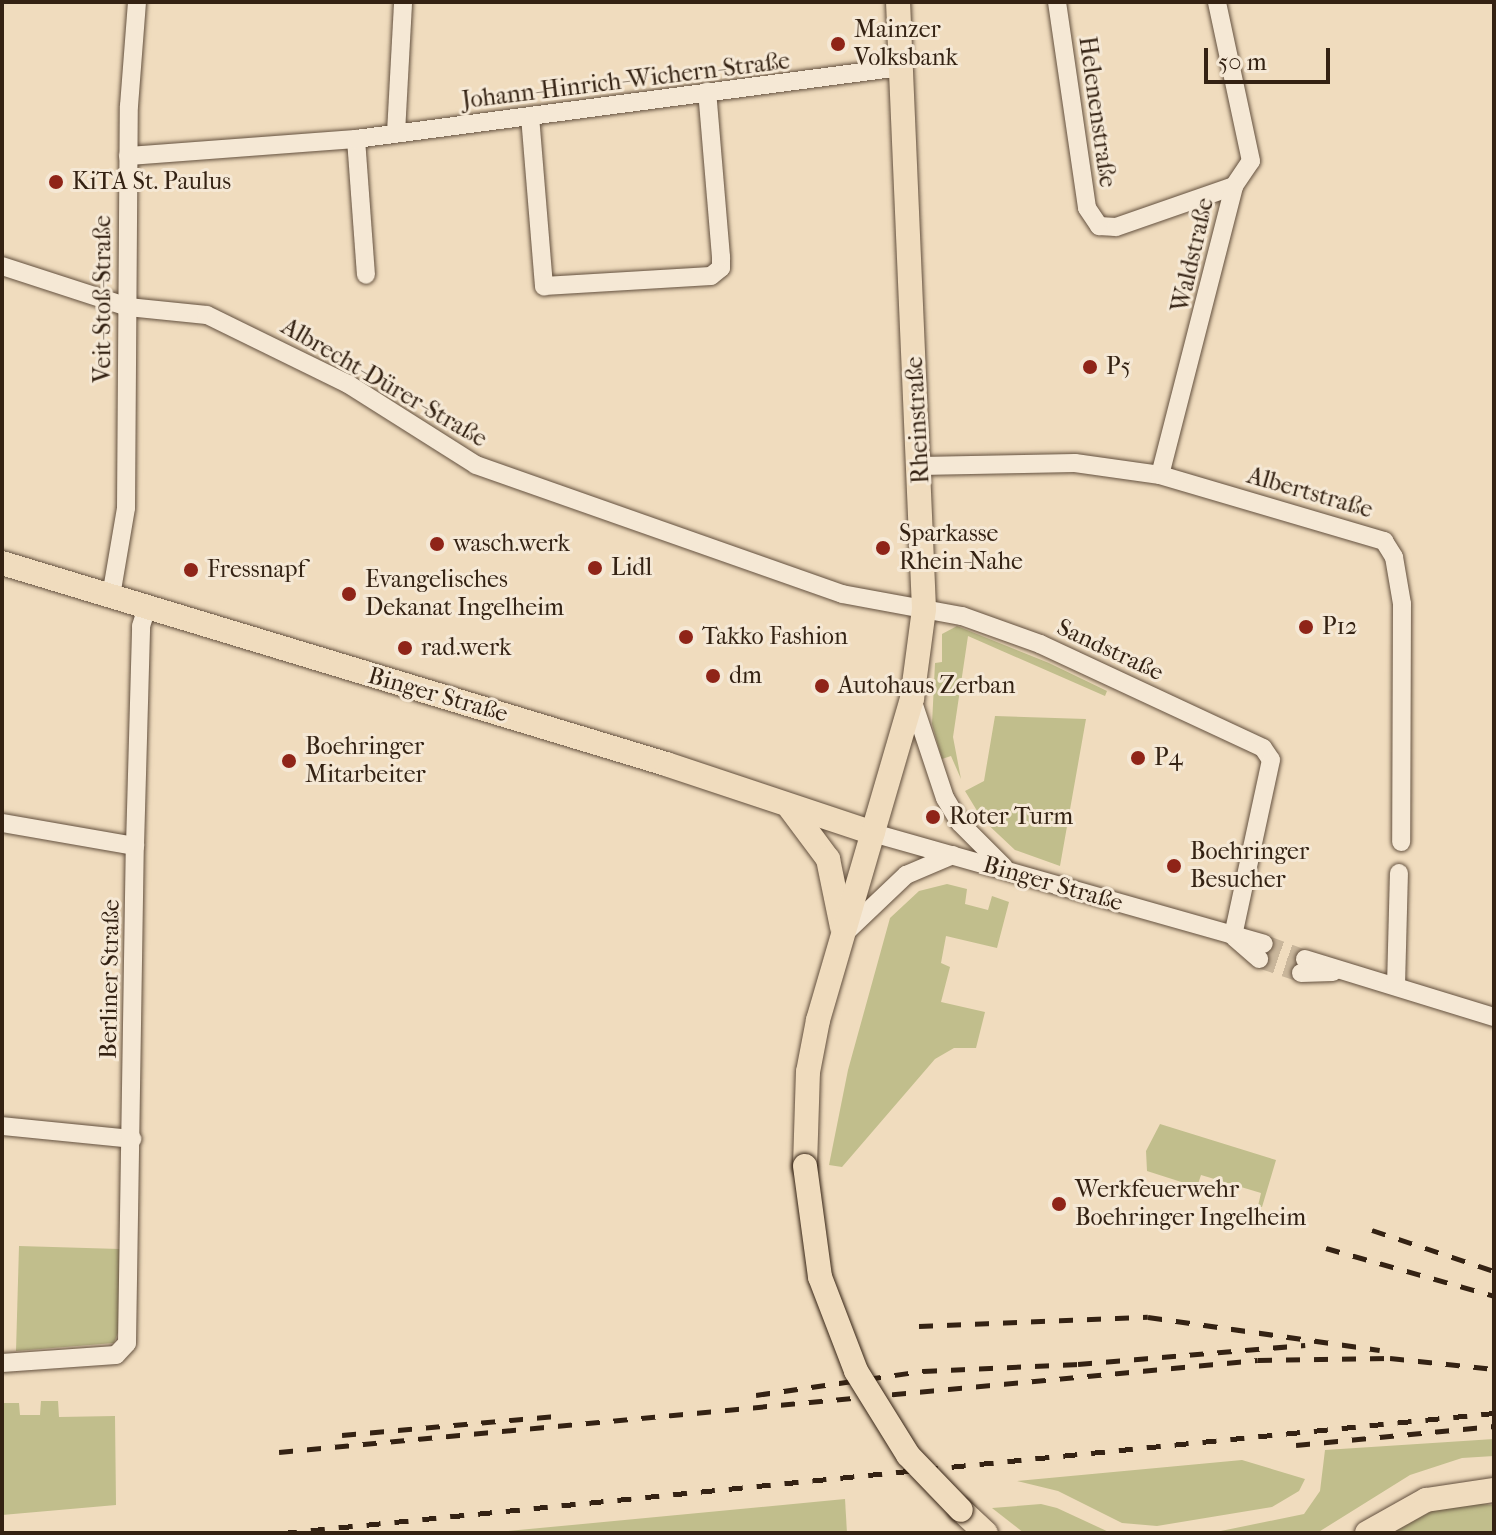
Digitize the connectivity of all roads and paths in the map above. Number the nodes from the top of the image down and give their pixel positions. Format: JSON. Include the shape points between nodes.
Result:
{"nodes":[{"id":1,"x":137,"y":2,"type":"edge"},
{"id":2,"x":403,"y":2,"type":"edge"},
{"id":3,"x":898,"y":2,"type":"edge"},
{"id":4,"x":1057,"y":2,"type":"edge"},
{"id":5,"x":1217,"y":2,"type":"edge"},
{"id":6,"x":901,"y":67,"type":"junction"},
{"id":7,"x":707,"y":92,"type":"junction"},
{"id":8,"x":530,"y":116,"type":"junction"},
{"id":9,"x":396,"y":133,"type":"junction"},
{"id":10,"x":356,"y":139,"type":"junction"},
{"id":11,"x":128,"y":156,"type":"junction"},
{"id":12,"x":1234,"y":186,"type":"junction"},
{"id":13,"x":2,"y":266,"type":"edge"},
{"id":14,"x":366,"y":275,"type":"dead end"},
{"id":15,"x":128,"y":307,"type":"junction"},
{"id":16,"x":920,"y":466,"type":"junction"},
{"id":17,"x":1160,"y":475,"type":"junction"},
{"id":18,"x":2,"y":563,"type":"edge"},
{"id":19,"x":111,"y":596,"type":"junction"},
{"id":20,"x":147,"y":608,"type":"junction"},
{"id":21,"x":924,"y":609,"type":"junction"},
{"id":22,"x":912,"y":699,"type":"junction"},
{"id":23,"x":790,"y":808,"type":"junction"},
{"id":24,"x":2,"y":823,"type":"edge"},
{"id":25,"x":873,"y":833,"type":"junction"},
{"id":26,"x":1401,"y":842,"type":"dead end"},
{"id":27,"x":135,"y":846,"type":"junction"},
{"id":28,"x":953,"y":855,"type":"junction"},
{"id":29,"x":1006,"y":869,"type":"junction"},
{"id":30,"x":1399,"y":873,"type":"dead end"},
{"id":31,"x":843,"y":935,"type":"junction"},
{"id":32,"x":1233,"y":936,"type":"junction"},
{"id":33,"x":1261,"y":952,"type":"tunnel mouth"},
{"id":34,"x":1303,"y":966,"type":"tunnel mouth"},
{"id":35,"x":1396,"y":986,"type":"junction"},
{"id":36,"x":1494,"y":1017,"type":"edge"},
{"id":37,"x":2,"y":1126,"type":"edge"},
{"id":38,"x":132,"y":1139,"type":"junction"},
{"id":39,"x":2,"y":1363,"type":"edge"},
{"id":40,"x":1494,"y":1490,"type":"edge"},
{"id":41,"x":986,"y":1533,"type":"edge"},
{"id":42,"x":1367,"y":1533,"type":"edge"}],
"edges":[{"from":1,"to":11,"type":"street","name":"Veit-Stoß-Straße"},
{"from":2,"to":9,"type":"street"},
{"from":3,"to":6,"type":"main road","name":"Rheinstraße"},
{"from":4,"to":12,"type":"street","name":"Helenenstraße","via":[[1084,193],[1099,226],[1116,227]]},
{"from":5,"to":12,"type":"street","name":"Waldstraße","via":[[1251,146],[1251,161]]},
{"from":6,"to":7,"type":"street","name":"Johann-Hinrich-Wichern-Straße"},
{"from":6,"to":16,"type":"main road","name":"Rheinstraße"},
{"from":7,"to":8,"type":"street","name":"Johann-Hinrich-Wichern-Straße"},
{"from":7,"to":8,"type":"street","via":[[721,257],[721,268],[711,276],[544,286]]},
{"from":8,"to":9,"type":"street","name":"Johann-Hinrich-Wichern-Straße"},
{"from":9,"to":10,"type":"street","name":"Johann-Hinrich-Wichern-Straße"},
{"from":10,"to":11,"type":"street","name":"Johann-Hinrich-Wichern-Straße"},
{"from":10,"to":14,"type":"street"},
{"from":11,"to":15,"type":"street","name":"Veit-Stoß-Straße"},
{"from":12,"to":17,"type":"street","name":"Waldstraße"},
{"from":13,"to":15,"type":"street","name":"Albrecht-Dürer-Straße"},
{"from":15,"to":19,"type":"street","name":"Veit-Stoß-Straße","via":[[126,508]]},
{"from":15,"to":21,"type":"street","name":"Albrecht-Dürer-Straße","via":[[196,312],[243,330],[348,384],[476,465],[842,594]]},
{"from":16,"to":17,"type":"street","name":"Albertstraße","via":[[1054,462]]},
{"from":16,"to":21,"type":"main road","name":"Rheinstraße"},
{"from":17,"to":26,"type":"street","name":"Albertstraße","via":[[1376,537],[1390,548],[1402,604]]},
{"from":18,"to":19,"type":"main road","name":"Binger Straße"},
{"from":19,"to":20,"type":"main road","name":"Binger Straße"},
{"from":20,"to":23,"type":"main road","name":"Binger Straße","via":[[666,764]]},
{"from":20,"to":27,"type":"street","name":"Berliner Straße","via":[[141,626]]},
{"from":21,"to":22,"type":"main road","name":"Rheinstraße"},
{"from":21,"to":32,"type":"street","name":"Sandstraße","via":[[962,616],[1040,644],[1269,753]]},
{"from":22,"to":25,"type":"main road","name":"Rheinstraße"},
{"from":22,"to":29,"type":"street","via":[[945,798],[960,823]]},
{"from":23,"to":25,"type":"main road","name":"Binger Straße"},
{"from":23,"to":31,"type":"main road","via":[[828,859]]},
{"from":24,"to":27,"type":"street"},
{"from":25,"to":28,"type":"street","name":"Binger Straße"},
{"from":25,"to":31,"type":"main road"},
{"from":27,"to":38,"type":"street","name":"Berliner Straße"},
{"from":28,"to":29,"type":"street","name":"Binger Straße"},
{"from":28,"to":31,"type":"street","via":[[906,875]]},
{"from":29,"to":32,"type":"street","name":"Binger Straße"},
{"from":30,"to":35,"type":"street"},
{"from":31,"to":41,"type":"main road","bridge":true,"via":[[808,1072],[805,1166],[820,1277],[856,1371],[908,1455]]},
{"from":32,"to":33,"type":"street","name":"Binger Straße"},
{"from":34,"to":35,"type":"street","via":[[1347,971]]},
{"from":35,"to":36,"type":"street"},
{"from":37,"to":38,"type":"street"},
{"from":38,"to":39,"type":"street","name":"Berliner Straße","via":[[123,1351]]},
{"from":40,"to":42,"type":"main road","via":[[1426,1500]]}]}
